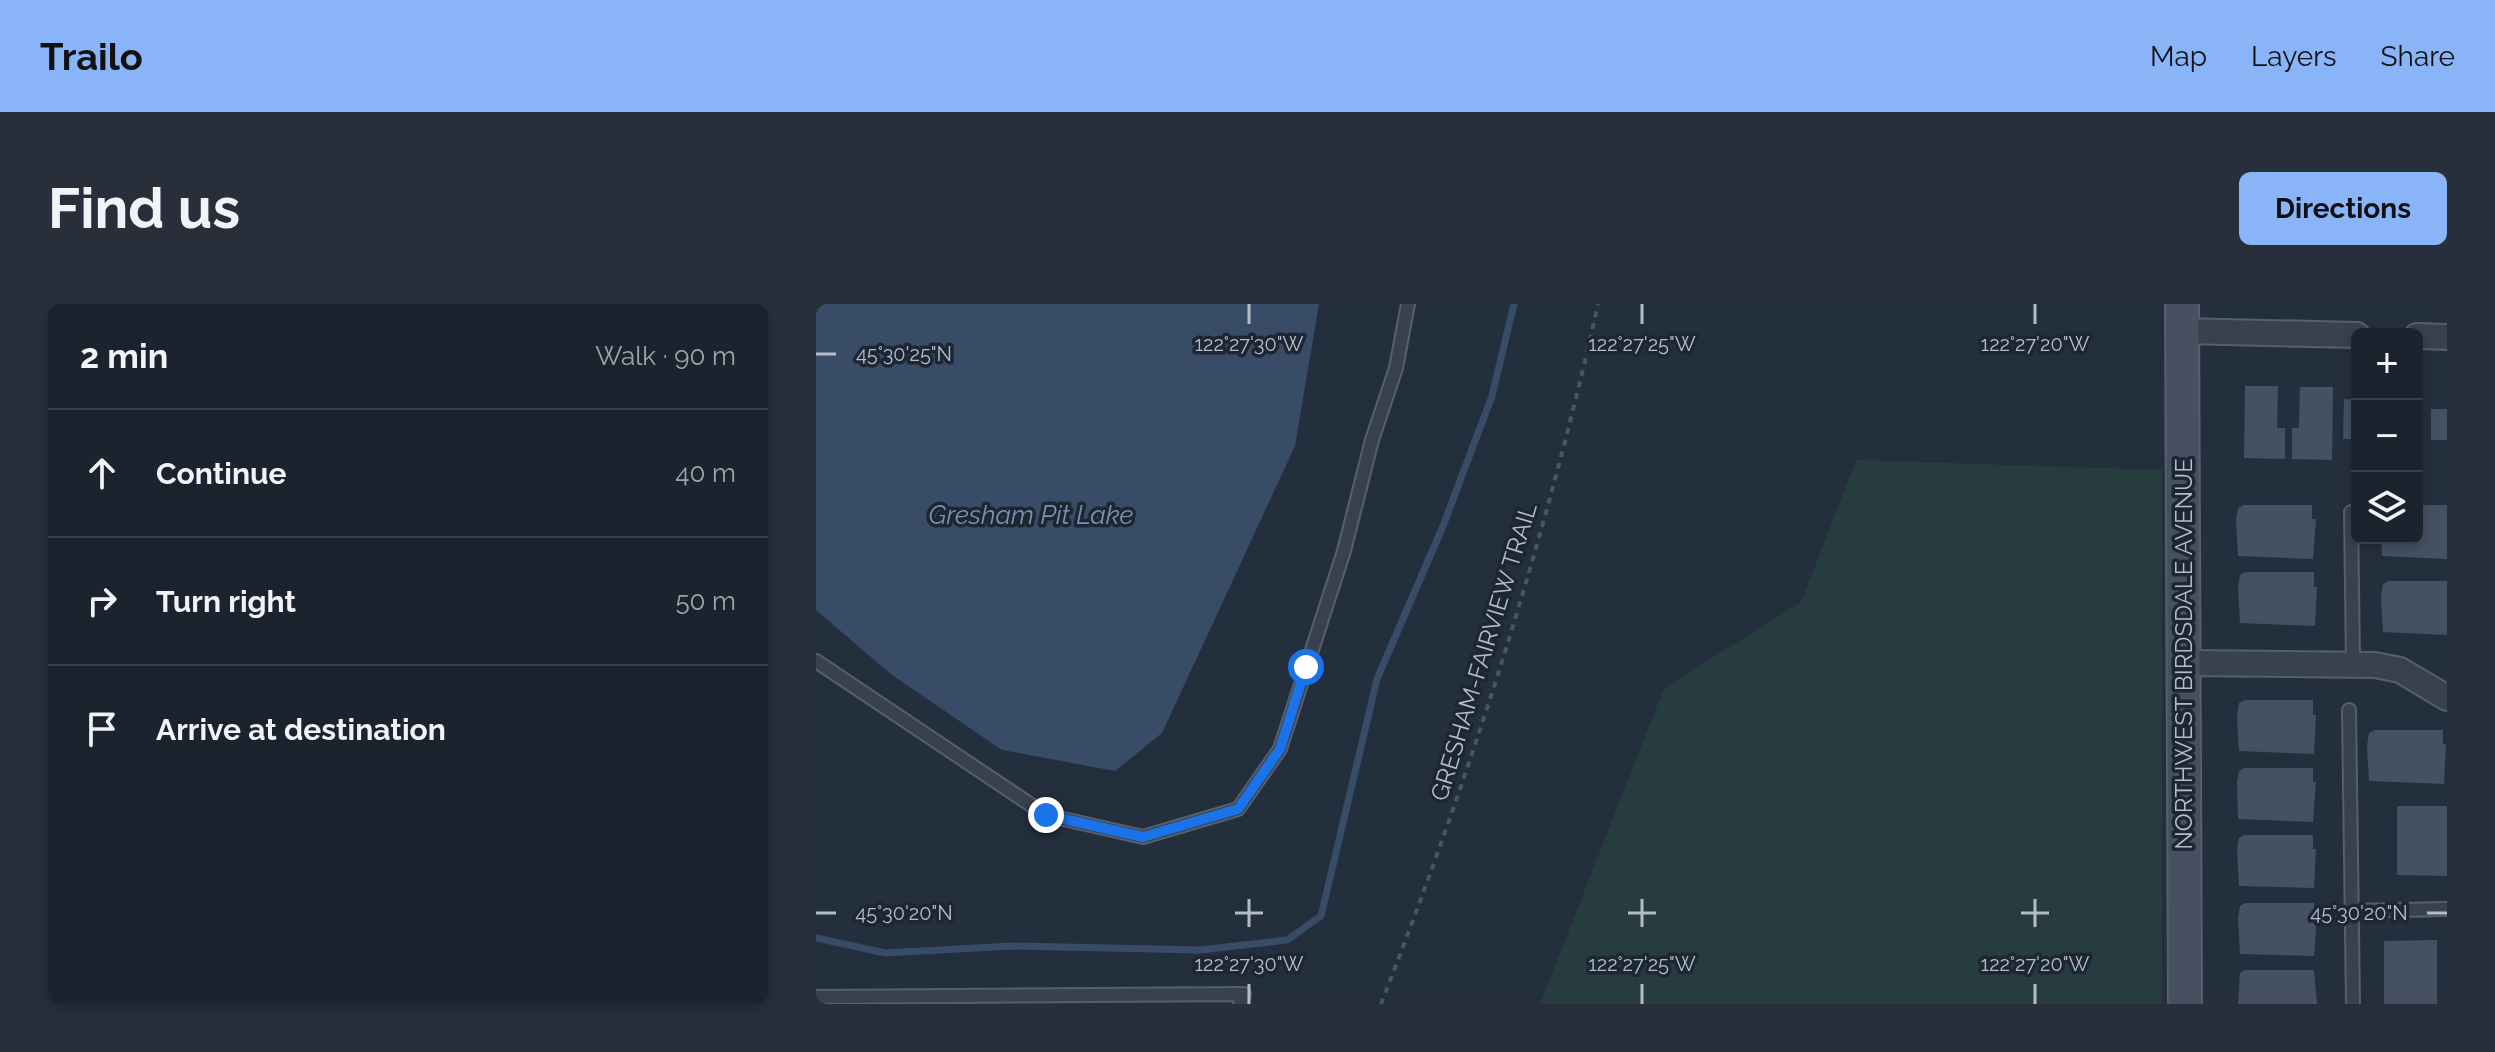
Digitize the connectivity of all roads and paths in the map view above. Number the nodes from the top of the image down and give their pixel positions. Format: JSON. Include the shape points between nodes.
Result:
{"nodes":[{"id":1,"x":1408,"y":304,"type":"edge"},
{"id":2,"x":1598,"y":304,"type":"edge"},
{"id":3,"x":2182,"y":318,"type":"edge"},
{"id":4,"x":2351,"y":334,"type":"edge"},
{"id":5,"x":2423,"y":336,"type":"edge"},
{"id":6,"x":2447,"y":337,"type":"edge"},
{"id":7,"x":2351,"y":544,"type":"edge"},
{"id":8,"x":816,"y":661,"type":"edge"},
{"id":9,"x":2183,"y":663,"type":"junction"},
{"id":10,"x":2353,"y":663,"type":"junction"},
{"id":11,"x":2444,"y":689,"type":"edge"},
{"id":12,"x":2349,"y":710,"type":"dead end"},
{"id":13,"x":2447,"y":909,"type":"edge"},
{"id":14,"x":2352,"y":911,"type":"junction"},
{"id":15,"x":816,"y":997,"type":"edge"},
{"id":16,"x":1240,"y":1004,"type":"edge"},
{"id":17,"x":1381,"y":1004,"type":"edge"},
{"id":18,"x":2185,"y":1004,"type":"edge"},
{"id":19,"x":2353,"y":1004,"type":"edge"}],
"edges":[{"from":1,"to":8,"type":"lane","via":[[1396,368],[1344,551],[1280,749],[1238,809],[1143,837],[1046,815]]},
{"from":2,"to":17,"type":"path","name":"GRESHAM-FAIRVIEW TRAIL","via":[[1576,405],[1514,628],[1470,765]]},
{"from":3,"to":4,"type":"street"},
{"from":3,"to":9,"type":"main road","name":"NORTHWEST BIRDSDALE AVENUE"},
{"from":5,"to":6,"type":"street"},
{"from":7,"to":10,"type":"lane"},
{"from":9,"to":10,"type":"street"},
{"from":9,"to":18,"type":"main road","name":"NORTHWEST BIRDSDALE AVENUE"},
{"from":10,"to":11,"type":"street","via":[[2400,670]]},
{"from":12,"to":14,"type":"lane"},
{"from":13,"to":14,"type":"lane"},
{"from":14,"to":19,"type":"lane"},
{"from":15,"to":16,"type":"lane","via":[[1244,994]]}]}
